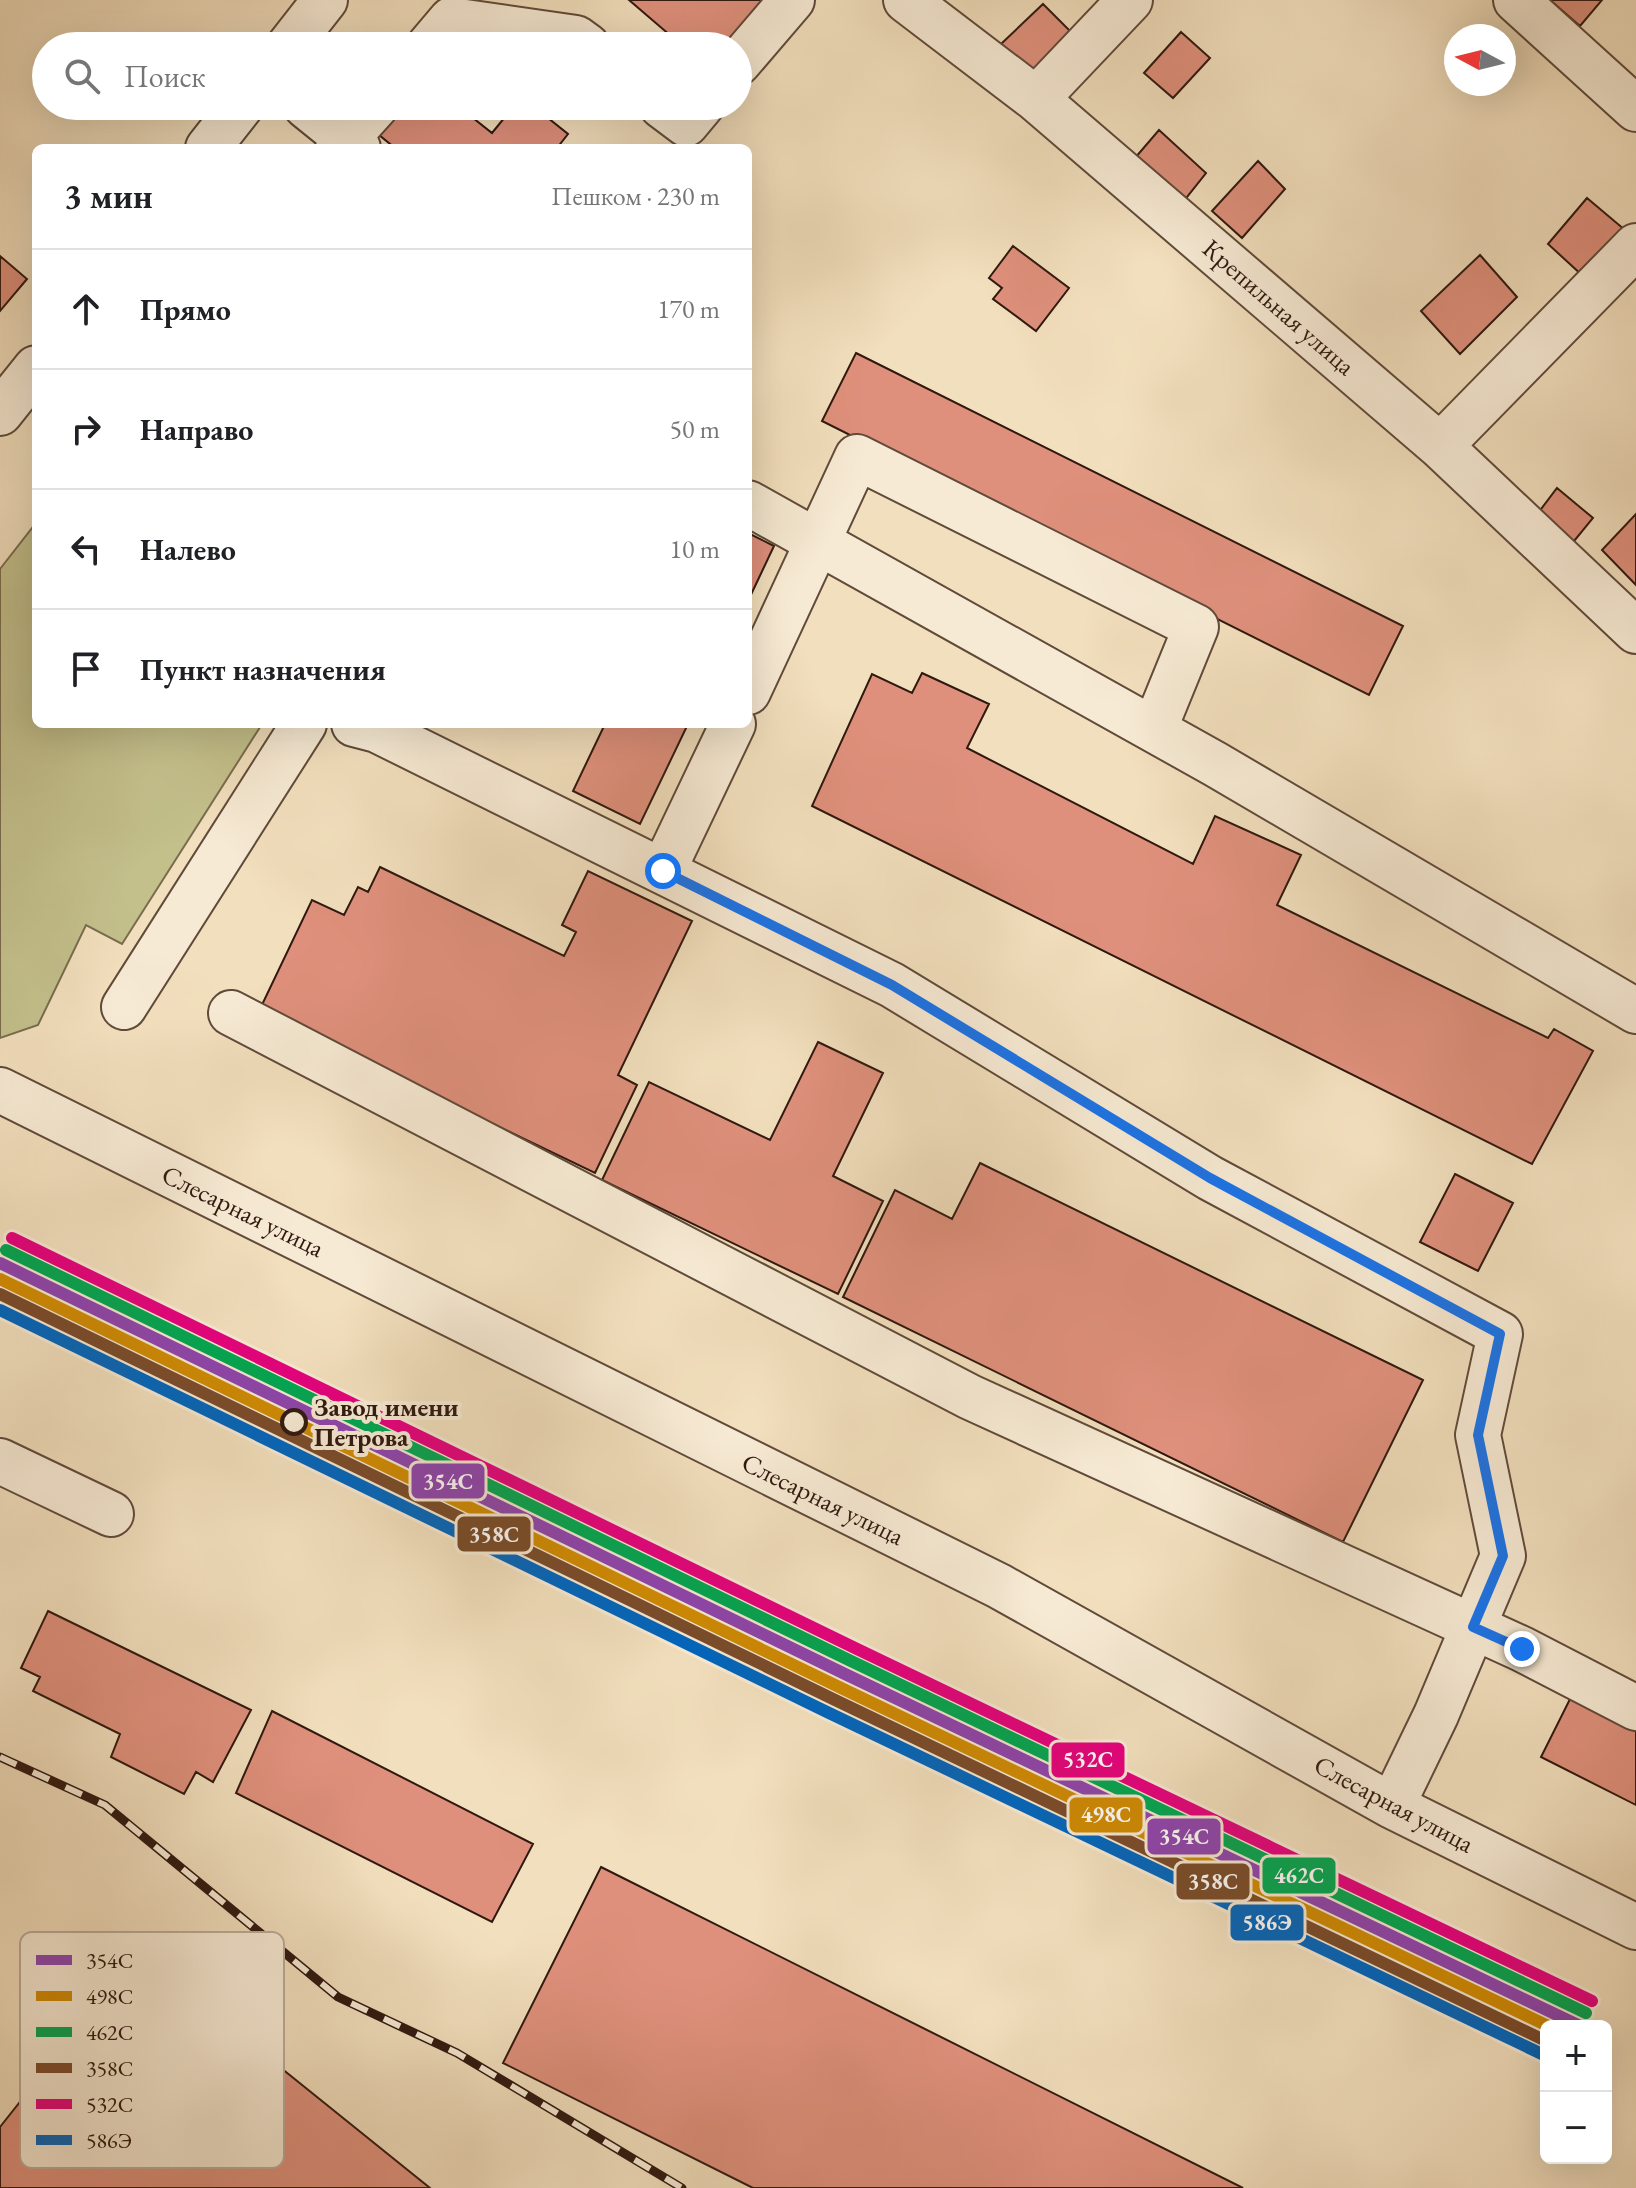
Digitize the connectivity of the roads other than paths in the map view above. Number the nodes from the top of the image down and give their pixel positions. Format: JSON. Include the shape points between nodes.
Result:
{"nodes":[{"id":1,"x":325,"y":0,"type":"edge"},
{"id":2,"x":792,"y":0,"type":"edge"},
{"id":3,"x":906,"y":0,"type":"edge"},
{"id":4,"x":1130,"y":0,"type":"edge"},
{"id":5,"x":1516,"y":0,"type":"edge"},
{"id":6,"x":300,"y":32,"type":"edge"},
{"id":7,"x":441,"y":32,"type":"edge"},
{"id":8,"x":534,"y":32,"type":"edge"},
{"id":9,"x":752,"y":47,"type":"edge"},
{"id":10,"x":1036,"y":99,"type":"junction"},
{"id":11,"x":1636,"y":109,"type":"edge"},
{"id":12,"x":230,"y":120,"type":"edge"},
{"id":13,"x":321,"y":120,"type":"edge"},
{"id":14,"x":367,"y":120,"type":"edge"},
{"id":15,"x":211,"y":144,"type":"edge"},
{"id":16,"x":348,"y":144,"type":"edge"},
{"id":17,"x":351,"y":144,"type":"edge"},
{"id":18,"x":1636,"y":246,"type":"edge"},
{"id":19,"x":32,"y":373,"type":"edge"},
{"id":20,"x":0,"y":413,"type":"edge"},
{"id":21,"x":1440,"y":446,"type":"junction"},
{"id":22,"x":752,"y":505,"type":"edge"},
{"id":23,"x":819,"y":542,"type":"junction"},
{"id":24,"x":1636,"y":631,"type":"edge"},
{"id":25,"x":752,"y":684,"type":"edge"},
{"id":26,"x":301,"y":728,"type":"edge"},
{"id":27,"x":369,"y":728,"type":"edge"},
{"id":28,"x":731,"y":728,"type":"edge"},
{"id":29,"x":1154,"y":730,"type":"junction"},
{"id":30,"x":663,"y":871,"type":"junction"},
{"id":31,"x":124,"y":1007,"type":"dead end"},
{"id":32,"x":1636,"y":1011,"type":"edge"},
{"id":33,"x":231,"y":1013,"type":"dead end"},
{"id":34,"x":0,"y":1090,"type":"edge"},
{"id":35,"x":0,"y":1461,"type":"edge"},
{"id":36,"x":111,"y":1514,"type":"dead end"},
{"id":37,"x":1473,"y":1627,"type":"junction"},
{"id":38,"x":1636,"y":1708,"type":"edge"},
{"id":39,"x":1392,"y":1806,"type":"junction"},
{"id":40,"x":1636,"y":1927,"type":"edge"}],
"edges":[{"from":1,"to":6,"type":"street"},
{"from":2,"to":9,"type":"street"},
{"from":3,"to":10,"type":"street","name":"Крепильная улица"},
{"from":4,"to":10,"type":"street"},
{"from":5,"to":11,"type":"street"},
{"from":7,"to":8,"type":"street","via":[[451,20]]},
{"from":10,"to":21,"type":"street","name":"Крепильная улица"},
{"from":12,"to":15,"type":"street"},
{"from":13,"to":16,"type":"street"},
{"from":14,"to":17,"type":"street"},
{"from":18,"to":21,"type":"street"},
{"from":19,"to":20,"type":"street"},
{"from":21,"to":24,"type":"street","name":"Крепильная улица"},
{"from":22,"to":23,"type":"street"},
{"from":23,"to":25,"type":"street"},
{"from":23,"to":29,"type":"street"},
{"from":23,"to":29,"type":"street","via":[[857,457],[1196,627]]},
{"from":26,"to":31,"type":"street"},
{"from":27,"to":30,"type":"street"},
{"from":28,"to":30,"type":"street"},
{"from":29,"to":32,"type":"street"},
{"from":30,"to":37,"type":"street","via":[[892,985],[1210,1178],[1500,1334],[1478,1435],[1503,1556]]},
{"from":33,"to":37,"type":"street","via":[[970,1397]]},
{"from":34,"to":39,"type":"street","name":"Слесарная улица","via":[[999,1586]]},
{"from":35,"to":36,"type":"street"},
{"from":37,"to":38,"type":"street"},
{"from":37,"to":39,"type":"street"},
{"from":39,"to":40,"type":"street","name":"Слесарная улица"}]}
